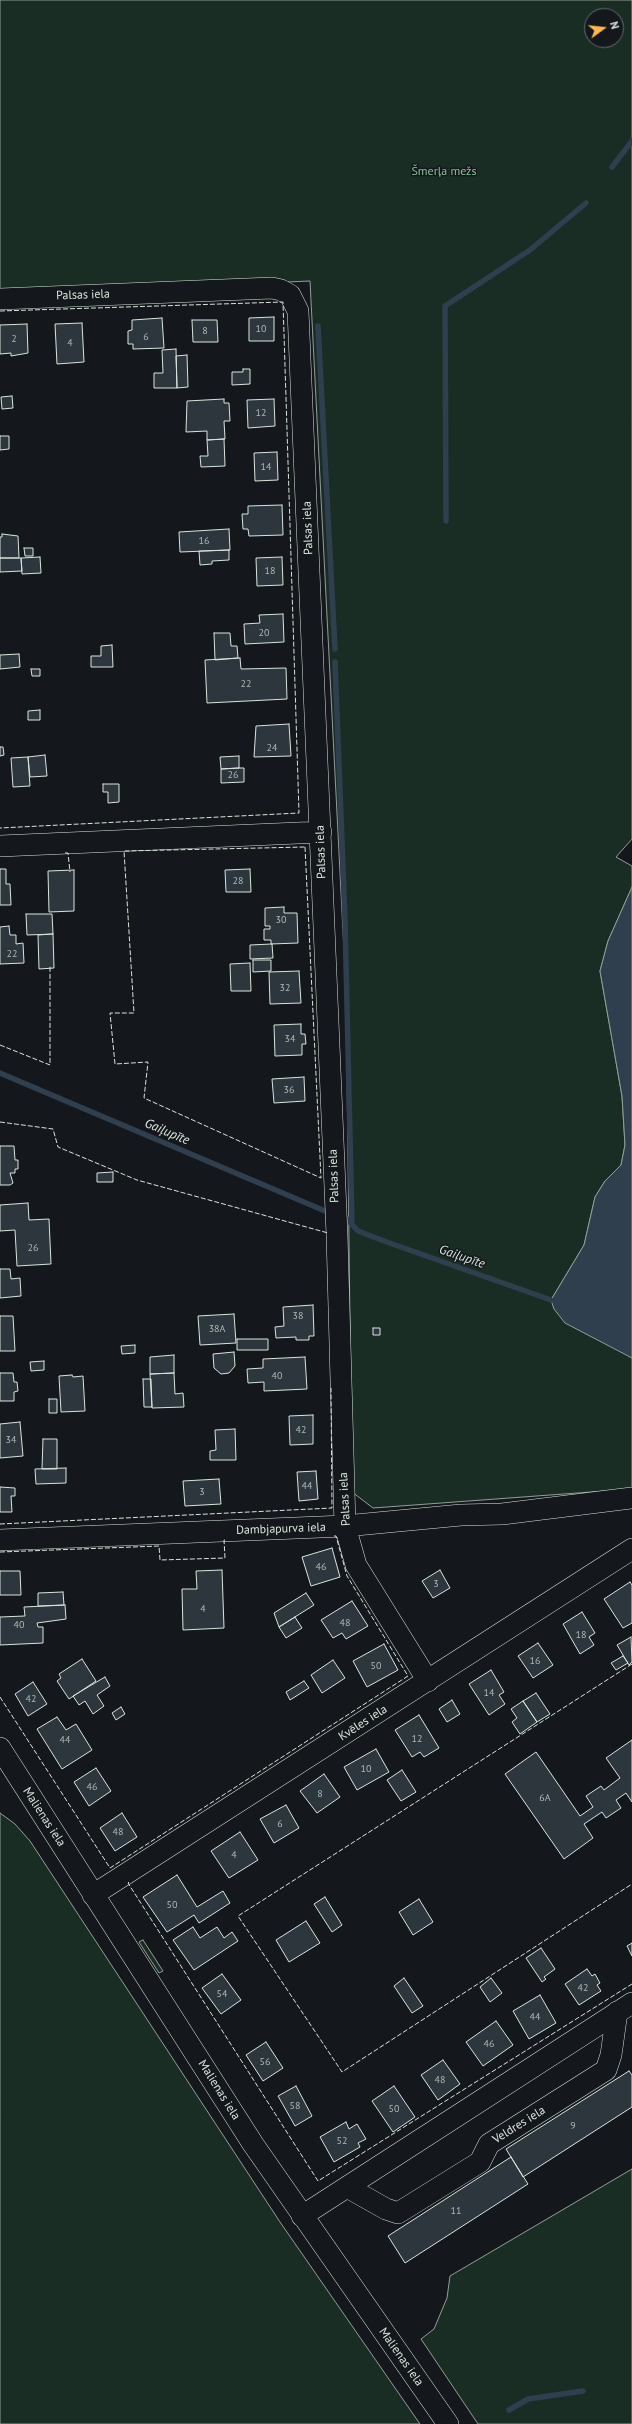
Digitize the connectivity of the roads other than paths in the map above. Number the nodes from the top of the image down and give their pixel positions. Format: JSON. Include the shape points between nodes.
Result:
{"nodes":[{"id":1,"x":0,"y":299,"type":"edge"},
{"id":2,"x":321,"y":832,"type":"junction"},
{"id":3,"x":0,"y":846,"type":"edge"},
{"id":4,"x":632,"y":1498,"type":"edge"},
{"id":5,"x":345,"y":1526,"type":"junction"},
{"id":6,"x":0,"y":1540,"type":"edge"},
{"id":7,"x":632,"y":1550,"type":"edge"},
{"id":8,"x":428,"y":1681,"type":"junction"},
{"id":9,"x":0,"y":1748,"type":"edge"},
{"id":10,"x":94,"y":1895,"type":"junction"},
{"id":11,"x":625,"y":2007,"type":"edge"},
{"id":12,"x":347,"y":2186,"type":"junction"},
{"id":13,"x":302,"y":2216,"type":"junction"},
{"id":14,"x":448,"y":2424,"type":"edge"}],
"edges":[{"from":1,"to":2,"type":"street","name":"Palsas iela","via":[[272,288],[290,295],[298,311],[300,328]]},
{"from":2,"to":3,"type":"street"},
{"from":2,"to":5,"type":"street","name":"Palsas iela","via":[[337,1235]]},
{"from":4,"to":5,"type":"street","name":"Dambjapurva iela","via":[[502,1514],[461,1515]]},
{"from":5,"to":6,"type":"street","name":"Dambjapurva iela"},
{"from":5,"to":8,"type":"street","name":"Palsas iela","via":[[356,1565]]},
{"from":7,"to":8,"type":"street","name":"Kvēles iela"},
{"from":8,"to":10,"type":"street","name":"Kvēles iela"},
{"from":9,"to":10,"type":"street","name":"Malienas iela"},
{"from":10,"to":13,"type":"street","name":"Malienas iela"},
{"from":11,"to":12,"type":"street","name":"Veldres iela"},
{"from":11,"to":12,"type":"street","name":"Veldres iela","via":[[606,2070],[489,2144],[480,2162],[398,2213],[386,2209]]},
{"from":12,"to":13,"type":"street","name":"Veldres iela"},
{"from":13,"to":14,"type":"street","name":"Malienas iela"}]}
